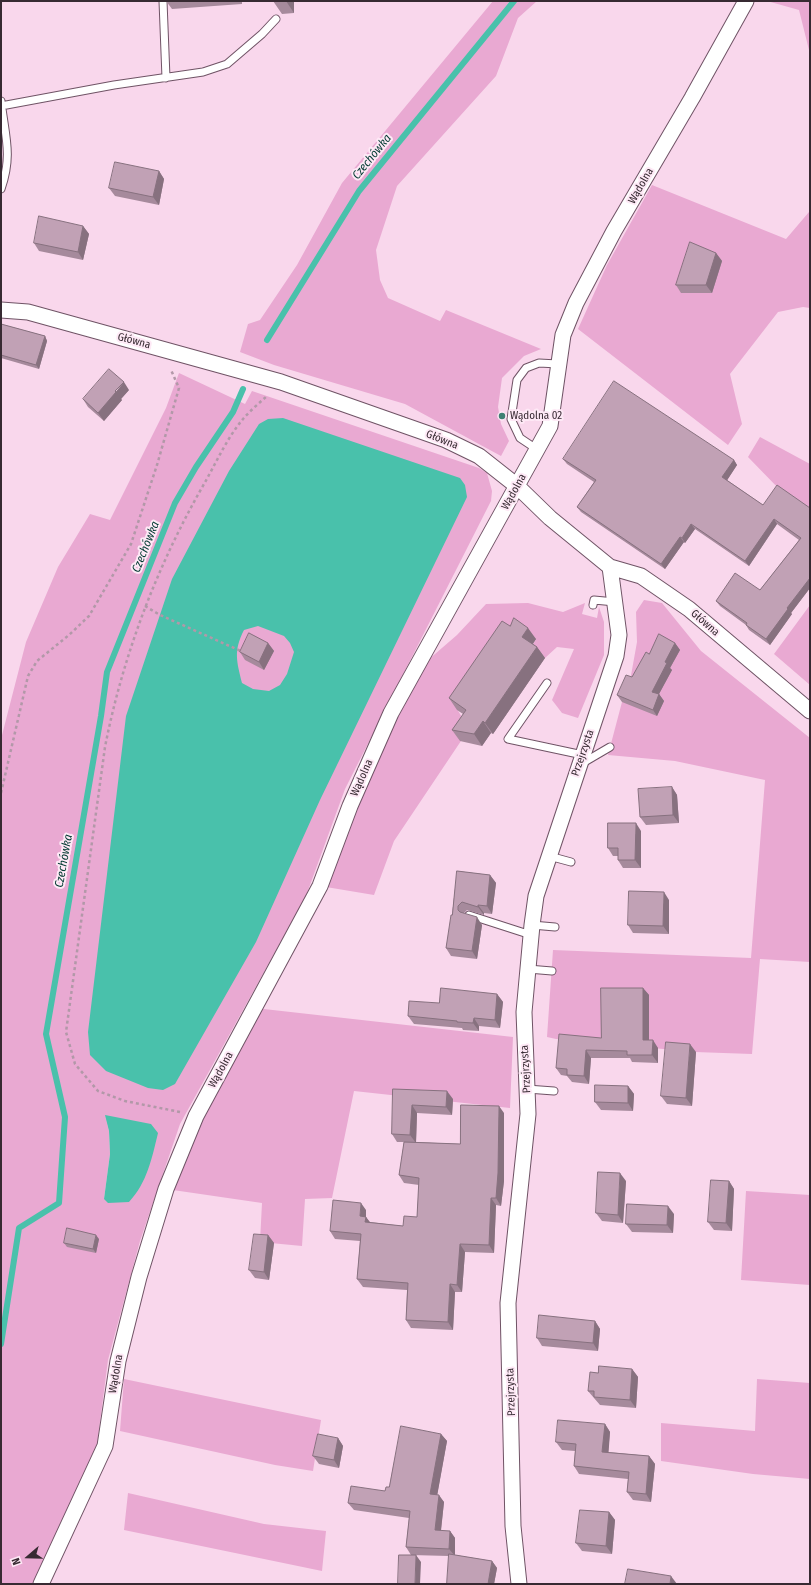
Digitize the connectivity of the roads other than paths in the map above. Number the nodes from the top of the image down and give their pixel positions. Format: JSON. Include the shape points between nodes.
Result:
{"nodes":[{"id":1,"x":163,"y":1,"type":"edge"},
{"id":2,"x":746,"y":1,"type":"edge"},
{"id":3,"x":276,"y":19,"type":"dead end"},
{"id":4,"x":166,"y":78,"type":"junction"},
{"id":5,"x":1,"y":101,"type":"edge"},
{"id":6,"x":2,"y":106,"type":"edge"},
{"id":7,"x":1,"y":189,"type":"edge"},
{"id":8,"x":1,"y":310,"type":"edge"},
{"id":9,"x":558,"y":364,"type":"junction"},
{"id":10,"x":538,"y":450,"type":"junction"},
{"id":11,"x":517,"y":486,"type":"junction"},
{"id":12,"x":610,"y":567,"type":"junction"},
{"id":13,"x":615,"y":602,"type":"junction"},
{"id":14,"x":593,"y":605,"type":"dead end"},
{"id":15,"x":547,"y":683,"type":"dead end"},
{"id":16,"x":810,"y":712,"type":"edge"},
{"id":17,"x":610,"y":747,"type":"dead end"},
{"id":18,"x":581,"y":760,"type":"junction"},
{"id":19,"x":549,"y":856,"type":"junction"},
{"id":20,"x":571,"y":862,"type":"dead end"},
{"id":21,"x":468,"y":915,"type":"edge"},
{"id":22,"x":555,"y":927,"type":"dead end"},
{"id":23,"x":532,"y":930,"type":"junction"},
{"id":24,"x":528,"y":968,"type":"junction"},
{"id":25,"x":552,"y":971,"type":"dead end"},
{"id":26,"x":527,"y":1089,"type":"junction"},
{"id":27,"x":554,"y":1091,"type":"dead end"},
{"id":28,"x":41,"y":1584,"type":"edge"},
{"id":29,"x":519,"y":1584,"type":"edge"}],
"edges":[{"from":1,"to":4,"type":"lane"},
{"from":2,"to":9,"type":"street","name":"Wądolna","via":[[614,231],[576,303],[563,335]]},
{"from":3,"to":4,"type":"lane","via":[[227,64],[203,72]]},
{"from":4,"to":6,"type":"lane"},
{"from":5,"to":6,"type":"lane"},
{"from":6,"to":7,"type":"lane","via":[[8,148],[6,175]]},
{"from":8,"to":11,"type":"street","name":"Główna","via":[[28,312],[281,382],[446,440],[479,456]]},
{"from":9,"to":10,"type":"street","name":"Wądolna","via":[[550,426]]},
{"from":9,"to":10,"type":"lane","via":[[540,363],[526,368],[516,380],[511,419],[520,438]]},
{"from":10,"to":11,"type":"street","name":"Wądolna"},
{"from":11,"to":12,"type":"street","name":"Główna","via":[[550,518]]},
{"from":11,"to":28,"type":"street","name":"Wądolna","via":[[391,713],[350,806],[320,886],[196,1116],[166,1189],[138,1277],[118,1361],[105,1446]]},
{"from":12,"to":13,"type":"street","name":"Przejrzysta"},
{"from":12,"to":16,"type":"street","name":"Główna","via":[[642,576],[689,609]]},
{"from":13,"to":14,"type":"lane","via":[[594,600]]},
{"from":13,"to":18,"type":"street","name":"Przejrzysta","via":[[619,635],[616,656]]},
{"from":15,"to":18,"type":"lane","via":[[508,739]]},
{"from":17,"to":18,"type":"lane"},
{"from":18,"to":19,"type":"street","name":"Przejrzysta"},
{"from":19,"to":20,"type":"lane"},
{"from":19,"to":23,"type":"street","name":"Przejrzysta","via":[[536,896]]},
{"from":21,"to":23,"type":"lane"},
{"from":22,"to":23,"type":"lane"},
{"from":23,"to":24,"type":"street","name":"Przejrzysta"},
{"from":24,"to":25,"type":"lane"},
{"from":24,"to":26,"type":"street","name":"Przejrzysta","via":[[524,1012]]},
{"from":26,"to":27,"type":"lane"},
{"from":26,"to":29,"type":"street","name":"Przejrzysta","via":[[528,1114],[508,1303],[513,1526]]}]}
